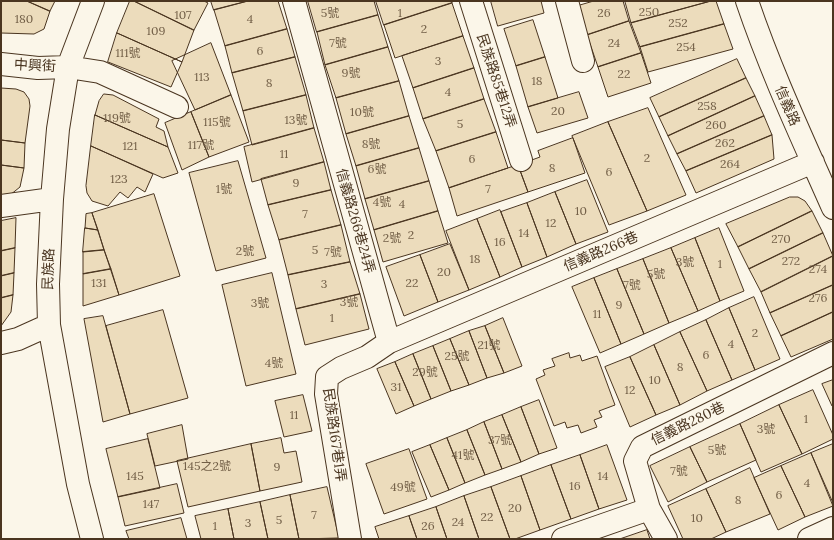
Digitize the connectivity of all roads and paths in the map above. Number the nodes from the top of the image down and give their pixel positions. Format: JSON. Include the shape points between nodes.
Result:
{"nodes":[{"id":1,"x":93,"y":1,"type":"edge"},
{"id":2,"x":294,"y":1,"type":"edge"},
{"id":3,"x":471,"y":1,"type":"edge"},
{"id":4,"x":567,"y":1,"type":"edge"},
{"id":5,"x":747,"y":1,"type":"edge"},
{"id":6,"x":583,"y":61,"type":"dead end"},
{"id":7,"x":1,"y":64,"type":"edge"},
{"id":8,"x":68,"y":67,"type":"junction"},
{"id":9,"x":177,"y":107,"type":"dead end"},
{"id":10,"x":521,"y":160,"type":"dead end"},
{"id":11,"x":813,"y":162,"type":"junction"},
{"id":12,"x":52,"y":199,"type":"junction"},
{"id":13,"x":1,"y":206,"type":"edge"},
{"id":14,"x":833,"y":208,"type":"edge"},
{"id":15,"x":49,"y":325,"type":"junction"},
{"id":16,"x":389,"y":342,"type":"junction"},
{"id":17,"x":1,"y":343,"type":"edge"},
{"id":18,"x":833,"y":353,"type":"edge"},
{"id":19,"x":650,"y":509,"type":"junction"},
{"id":20,"x":833,"y":528,"type":"edge"},
{"id":21,"x":92,"y":539,"type":"edge"},
{"id":22,"x":350,"y":539,"type":"edge"},
{"id":23,"x":563,"y":539,"type":"edge"},
{"id":24,"x":666,"y":539,"type":"edge"},
{"id":25,"x":809,"y":539,"type":"edge"}],
"edges":[{"from":1,"to":8,"type":"street","name":"民族路"},
{"from":2,"to":16,"type":"street","name":"信義路266巷24弄"},
{"from":3,"to":10,"type":"street","name":"民族路85巷12弄"},
{"from":4,"to":6,"type":"street"},
{"from":5,"to":11,"type":"street","name":"信義路","via":[[790,115]]},
{"from":7,"to":8,"type":"street","name":"中興街","via":[[38,68]]},
{"from":8,"to":9,"type":"street","name":"中興街","via":[[100,72]]},
{"from":8,"to":12,"type":"street","name":"民族路","via":[[58,128]]},
{"from":11,"to":14,"type":"street","name":"信義路"},
{"from":11,"to":16,"type":"street","name":"信義路266巷"},
{"from":12,"to":13,"type":"street"},
{"from":12,"to":15,"type":"street","name":"民族路"},
{"from":15,"to":17,"type":"street","via":[[18,339]]},
{"from":15,"to":21,"type":"street","name":"民族路","via":[[78,484]]},
{"from":16,"to":22,"type":"street","name":"民族路167巷1弄","via":[[367,357],[327,377],[326,394]]},
{"from":18,"to":19,"type":"street","name":"信義路280巷","via":[[642,447],[635,461]]},
{"from":19,"to":23,"type":"street"},
{"from":19,"to":24,"type":"street","name":"信義路280巷"},
{"from":20,"to":25,"type":"street"}]}
